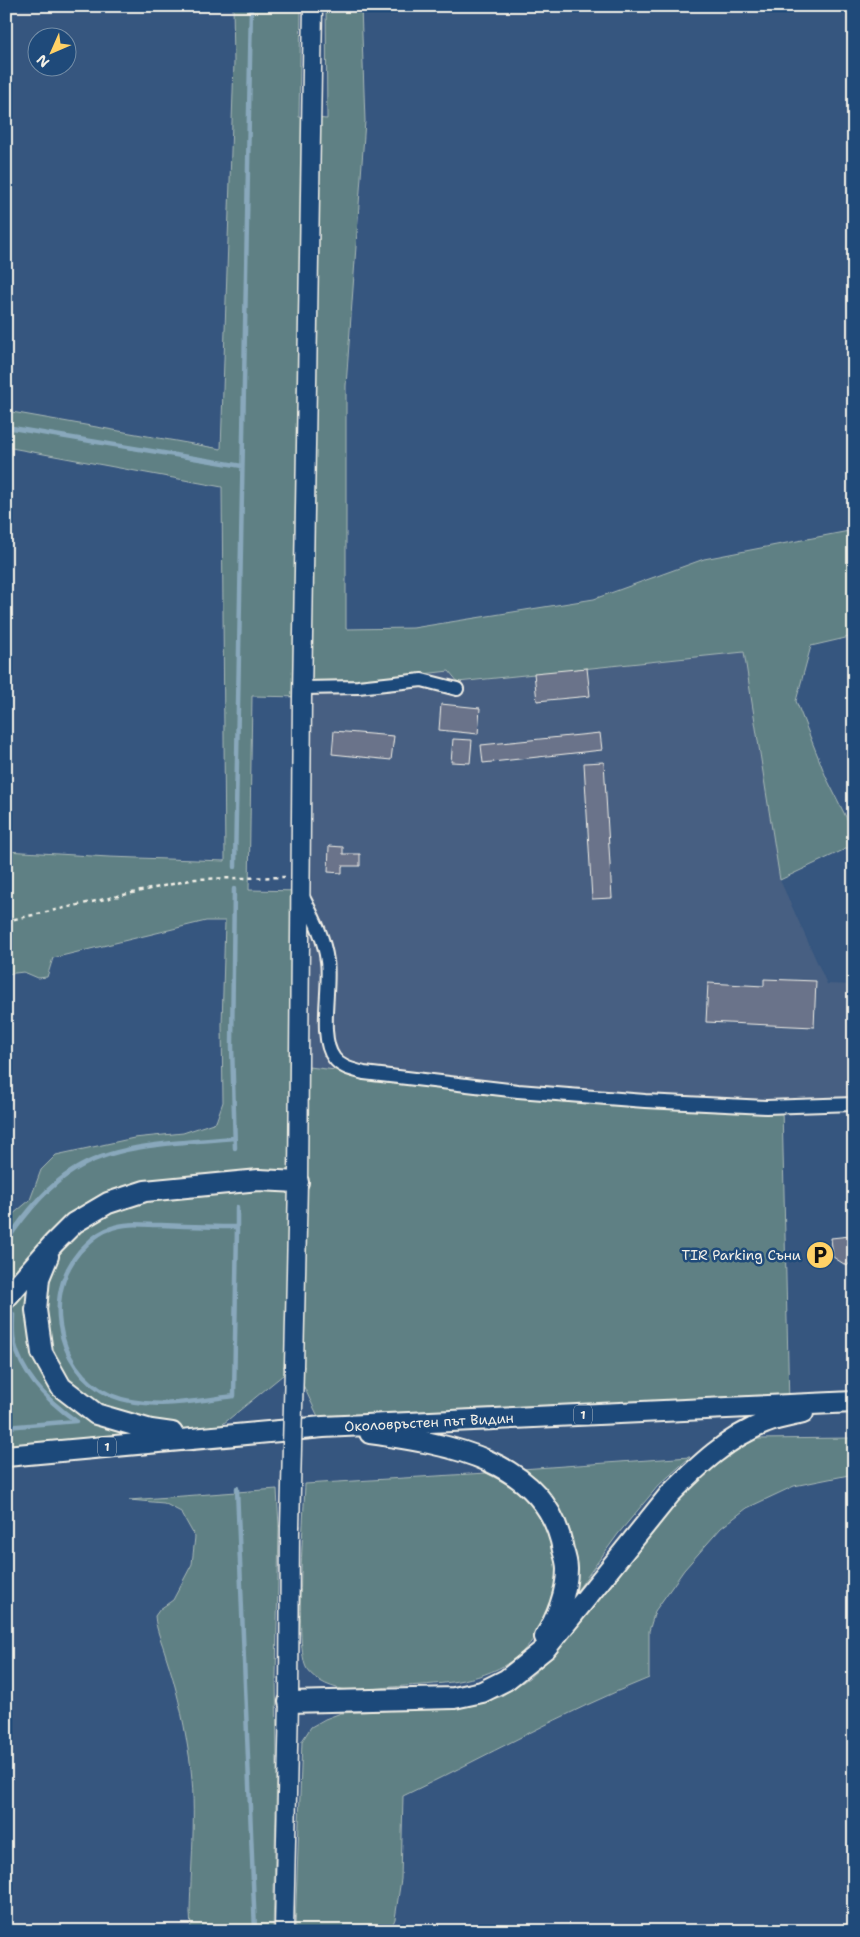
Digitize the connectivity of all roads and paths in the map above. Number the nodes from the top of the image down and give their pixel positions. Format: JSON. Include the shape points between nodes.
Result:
{"nodes":[{"id":1,"x":313,"y":6,"type":"edge"},
{"id":2,"x":303,"y":688,"type":"junction"},
{"id":3,"x":458,"y":689,"type":"dead end"},
{"id":4,"x":300,"y":884,"type":"junction"},
{"id":5,"x":6,"y":921,"type":"edge"},
{"id":6,"x":854,"y":1104,"type":"edge"},
{"id":7,"x":298,"y":1182,"type":"junction"},
{"id":8,"x":54,"y":1243,"type":"junction"},
{"id":9,"x":6,"y":1298,"type":"edge"},
{"id":10,"x":848,"y":1402,"type":"edge"},
{"id":11,"x":323,"y":1427,"type":"junction"},
{"id":12,"x":207,"y":1437,"type":"junction"},
{"id":13,"x":6,"y":1456,"type":"edge"},
{"id":14,"x":530,"y":1663,"type":"junction"},
{"id":15,"x":289,"y":1702,"type":"junction"},
{"id":16,"x":284,"y":1931,"type":"edge"}],
"edges":[{"from":1,"to":2,"type":"main road"},
{"from":2,"to":3,"type":"street","via":[[358,687],[422,680]]},
{"from":2,"to":4,"type":"main road"},
{"from":4,"to":5,"type":"path","via":[[195,879]]},
{"from":4,"to":6,"type":"street","via":[[324,946],[328,972],[326,1029],[329,1048],[334,1059],[347,1068],[364,1073],[499,1089],[644,1101],[766,1106]]},
{"from":4,"to":7,"type":"main road"},
{"from":7,"to":8,"type":"main road","via":[[259,1180],[145,1191],[108,1203],[74,1223]]},
{"from":7,"to":15,"type":"main road","bridge":true},
{"from":8,"to":9,"type":"main road"},
{"from":8,"to":12,"type":"main road","via":[[39,1278],[36,1310],[42,1353],[61,1387],[96,1414],[151,1430]]},
{"from":10,"to":11,"type":"main road","name":"Околовръстен път Видин","number":"1"},
{"from":10,"to":14,"type":"main road","via":[[766,1423],[742,1434],[692,1471],[552,1642]]},
{"from":11,"to":12,"type":"main road","name":"Околовръстен път Видин","number":"1"},
{"from":11,"to":14,"type":"main road","via":[[399,1438],[468,1453],[494,1462],[535,1492],[552,1514],[567,1570],[562,1600],[550,1630]]},
{"from":12,"to":13,"type":"main road","name":"Околовръстен път Видин","number":"1"},
{"from":14,"to":15,"type":"main road","via":[[482,1692],[454,1698]]},
{"from":15,"to":16,"type":"main road"}]}
